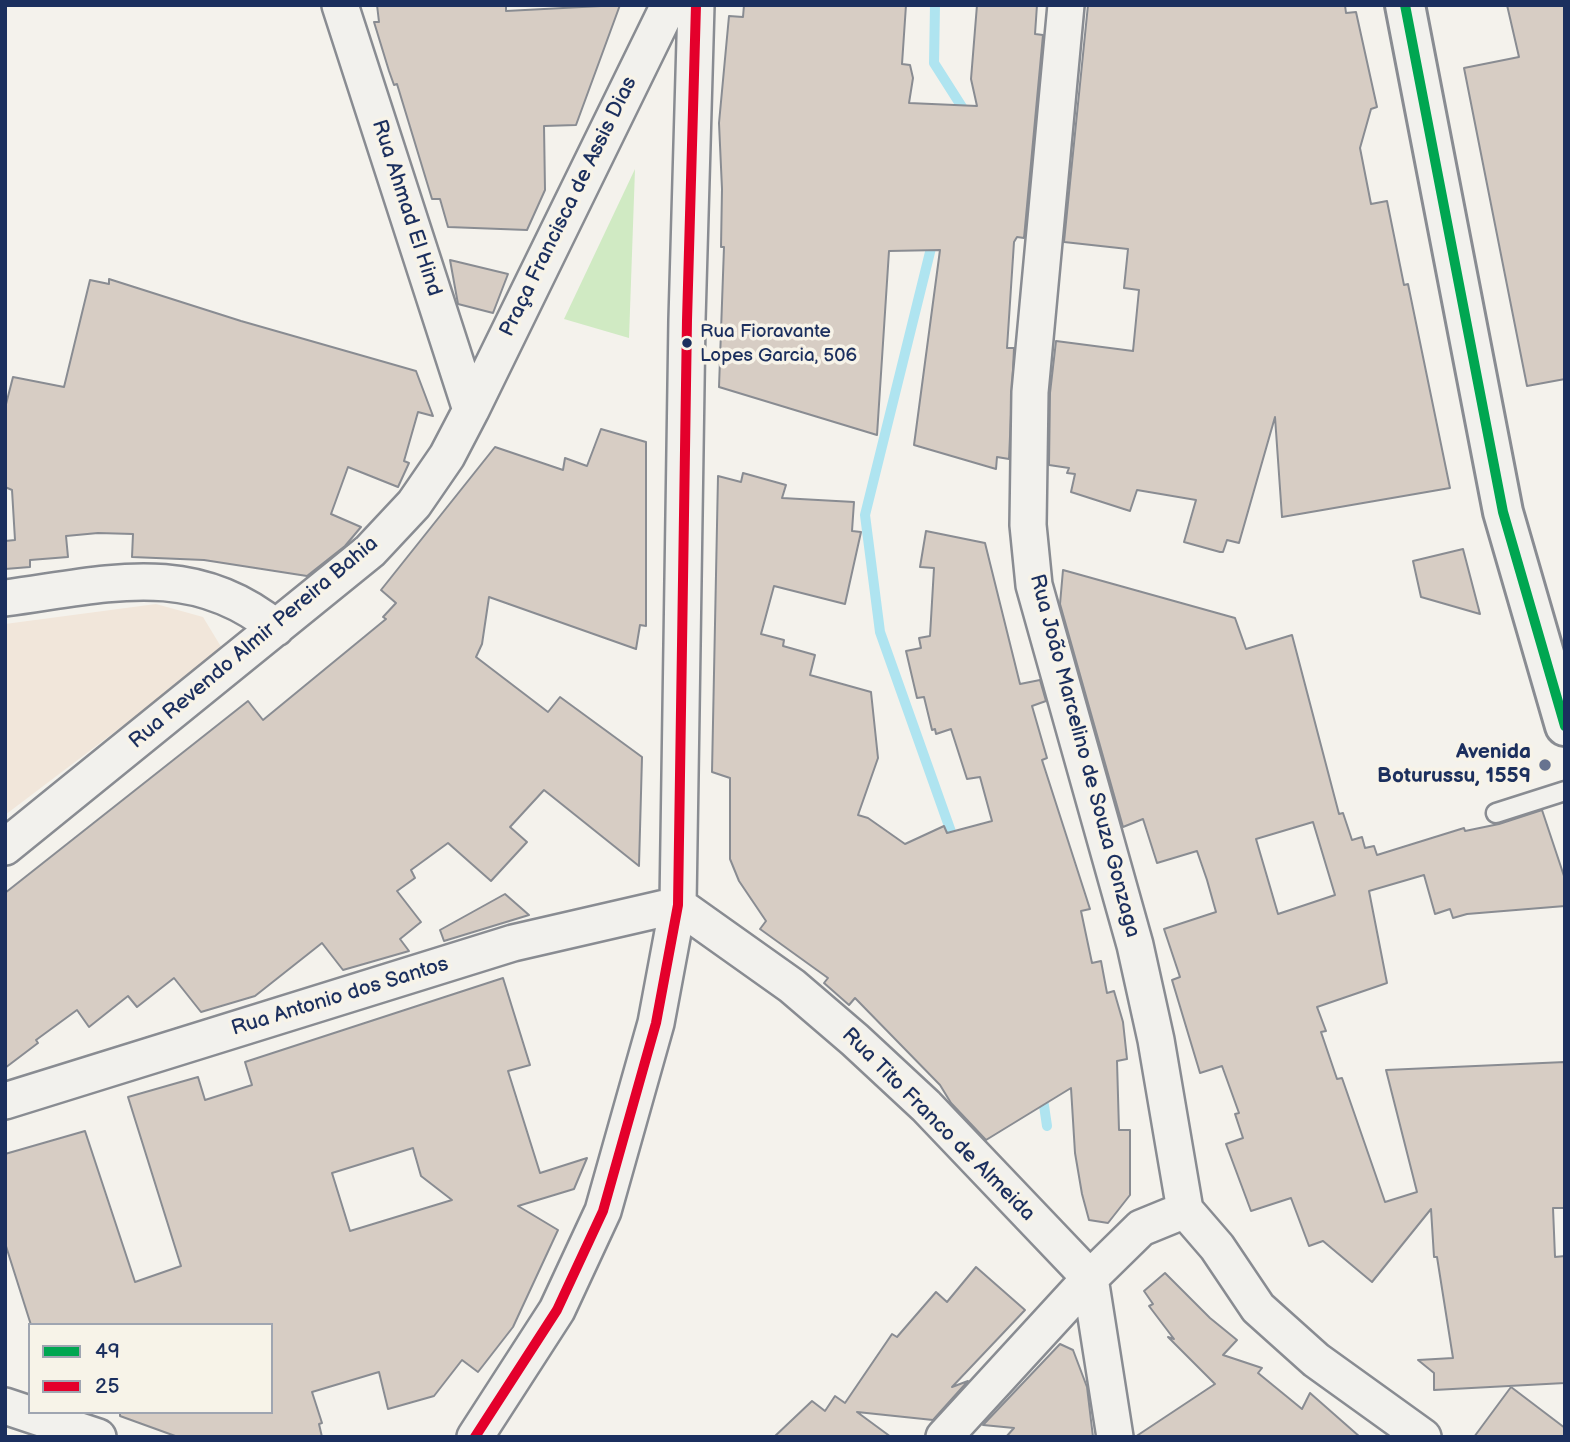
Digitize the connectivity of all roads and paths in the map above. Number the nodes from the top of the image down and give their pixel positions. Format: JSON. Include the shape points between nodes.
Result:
{"nodes":[{"id":1,"x":340,"y":5,"type":"edge"},
{"id":2,"x":669,"y":5,"type":"edge"},
{"id":3,"x":696,"y":5,"type":"edge"},
{"id":4,"x":1066,"y":5,"type":"edge"},
{"id":5,"x":1405,"y":5,"type":"edge"},
{"id":6,"x":471,"y":410,"type":"junction"},
{"id":7,"x":5,"y":598,"type":"edge"},
{"id":8,"x":276,"y":628,"type":"junction"},
{"id":9,"x":1565,"y":726,"type":"edge"},
{"id":10,"x":1565,"y":792,"type":"edge"},
{"id":11,"x":1496,"y":813,"type":"dead end"},
{"id":12,"x":5,"y":847,"type":"edge"},
{"id":13,"x":678,"y":905,"type":"junction"},
{"id":14,"x":5,"y":1101,"type":"edge"},
{"id":15,"x":1185,"y":1210,"type":"junction"},
{"id":16,"x":1090,"y":1278,"type":"junction"},
{"id":17,"x":5,"y":1406,"type":"edge"},
{"id":18,"x":28,"y":1414,"type":"edge"},
{"id":19,"x":29,"y":1414,"type":"edge"},
{"id":20,"x":98,"y":1437,"type":"edge"},
{"id":21,"x":475,"y":1437,"type":"edge"},
{"id":22,"x":944,"y":1437,"type":"edge"},
{"id":23,"x":1115,"y":1437,"type":"edge"},
{"id":24,"x":1423,"y":1437,"type":"edge"}],
"edges":[{"from":1,"to":6,"type":"street","name":"Rua Ahmad El Hind"},
{"from":2,"to":6,"type":"street","name":"Praça Francisca de Assis Dias"},
{"from":3,"to":13,"type":"street"},
{"from":4,"to":15,"type":"street","name":"Rua João Marcelino de Souza Gonzaga","via":[[1030,391],[1029,537],[1034,584],[1135,945]]},
{"from":5,"to":9,"type":"main road","via":[[1503,512]]},
{"from":6,"to":8,"type":"street","name":"Rua Revendo Almir Pereira Bahia","via":[[414,505],[370,551]]},
{"from":7,"to":8,"type":"street","via":[[171,581],[228,596]]},
{"from":8,"to":12,"type":"street","name":"Rua Revendo Almir Pereira Bahia"},
{"from":10,"to":11,"type":"lane"},
{"from":13,"to":14,"type":"street","name":"Rua Antonio dos Santos","via":[[513,943]]},
{"from":13,"to":16,"type":"street","name":"Rua Tito Franco de Almeida","via":[[792,986],[855,1040],[926,1106]]},
{"from":13,"to":21,"type":"street","via":[[656,1023],[603,1211],[557,1310]]},
{"from":15,"to":16,"type":"street","via":[[1141,1228]]},
{"from":15,"to":24,"type":"street","via":[[1217,1247],[1258,1308],[1316,1360]]},
{"from":16,"to":22,"type":"street"},
{"from":16,"to":23,"type":"street"},
{"from":17,"to":18,"type":"street"},
{"from":19,"to":20,"type":"street"}]}
